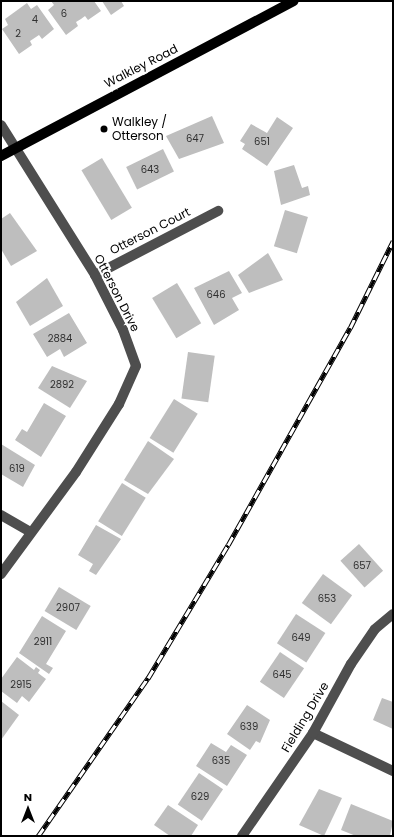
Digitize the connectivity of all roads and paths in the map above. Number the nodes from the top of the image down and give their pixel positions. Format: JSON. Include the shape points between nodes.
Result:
{"nodes":[{"id":1,"x":294,"y":1,"type":"edge"},
{"id":2,"x":1,"y":125,"type":"edge"},
{"id":3,"x":14,"y":146,"type":"junction"},
{"id":4,"x":1,"y":156,"type":"edge"},
{"id":5,"x":218,"y":211,"type":"dead end"},
{"id":6,"x":95,"y":274,"type":"junction"},
{"id":7,"x":1,"y":515,"type":"edge"},
{"id":8,"x":30,"y":532,"type":"junction"},
{"id":9,"x":1,"y":574,"type":"edge"},
{"id":10,"x":393,"y":614,"type":"edge"},
{"id":11,"x":313,"y":733,"type":"junction"},
{"id":12,"x":393,"y":771,"type":"edge"},
{"id":13,"x":242,"y":836,"type":"edge"}],
"edges":[{"from":1,"to":3,"type":"main road","name":"Walkley Road"},
{"from":2,"to":3,"type":"street","name":"Otterson Drive"},
{"from":3,"to":4,"type":"main road","name":"Walkley Road"},
{"from":3,"to":6,"type":"street","name":"Otterson Drive"},
{"from":5,"to":6,"type":"street","name":"Otterson Court"},
{"from":6,"to":8,"type":"street","name":"Otterson Drive","via":[[123,330],[136,366],[119,404]]},
{"from":7,"to":8,"type":"street"},
{"from":8,"to":9,"type":"street","name":"Otterson Drive"},
{"from":10,"to":11,"type":"street","name":"Fielding Drive","via":[[375,629],[351,664]]},
{"from":11,"to":12,"type":"street"},
{"from":11,"to":13,"type":"street","name":"Fielding Drive"}]}
